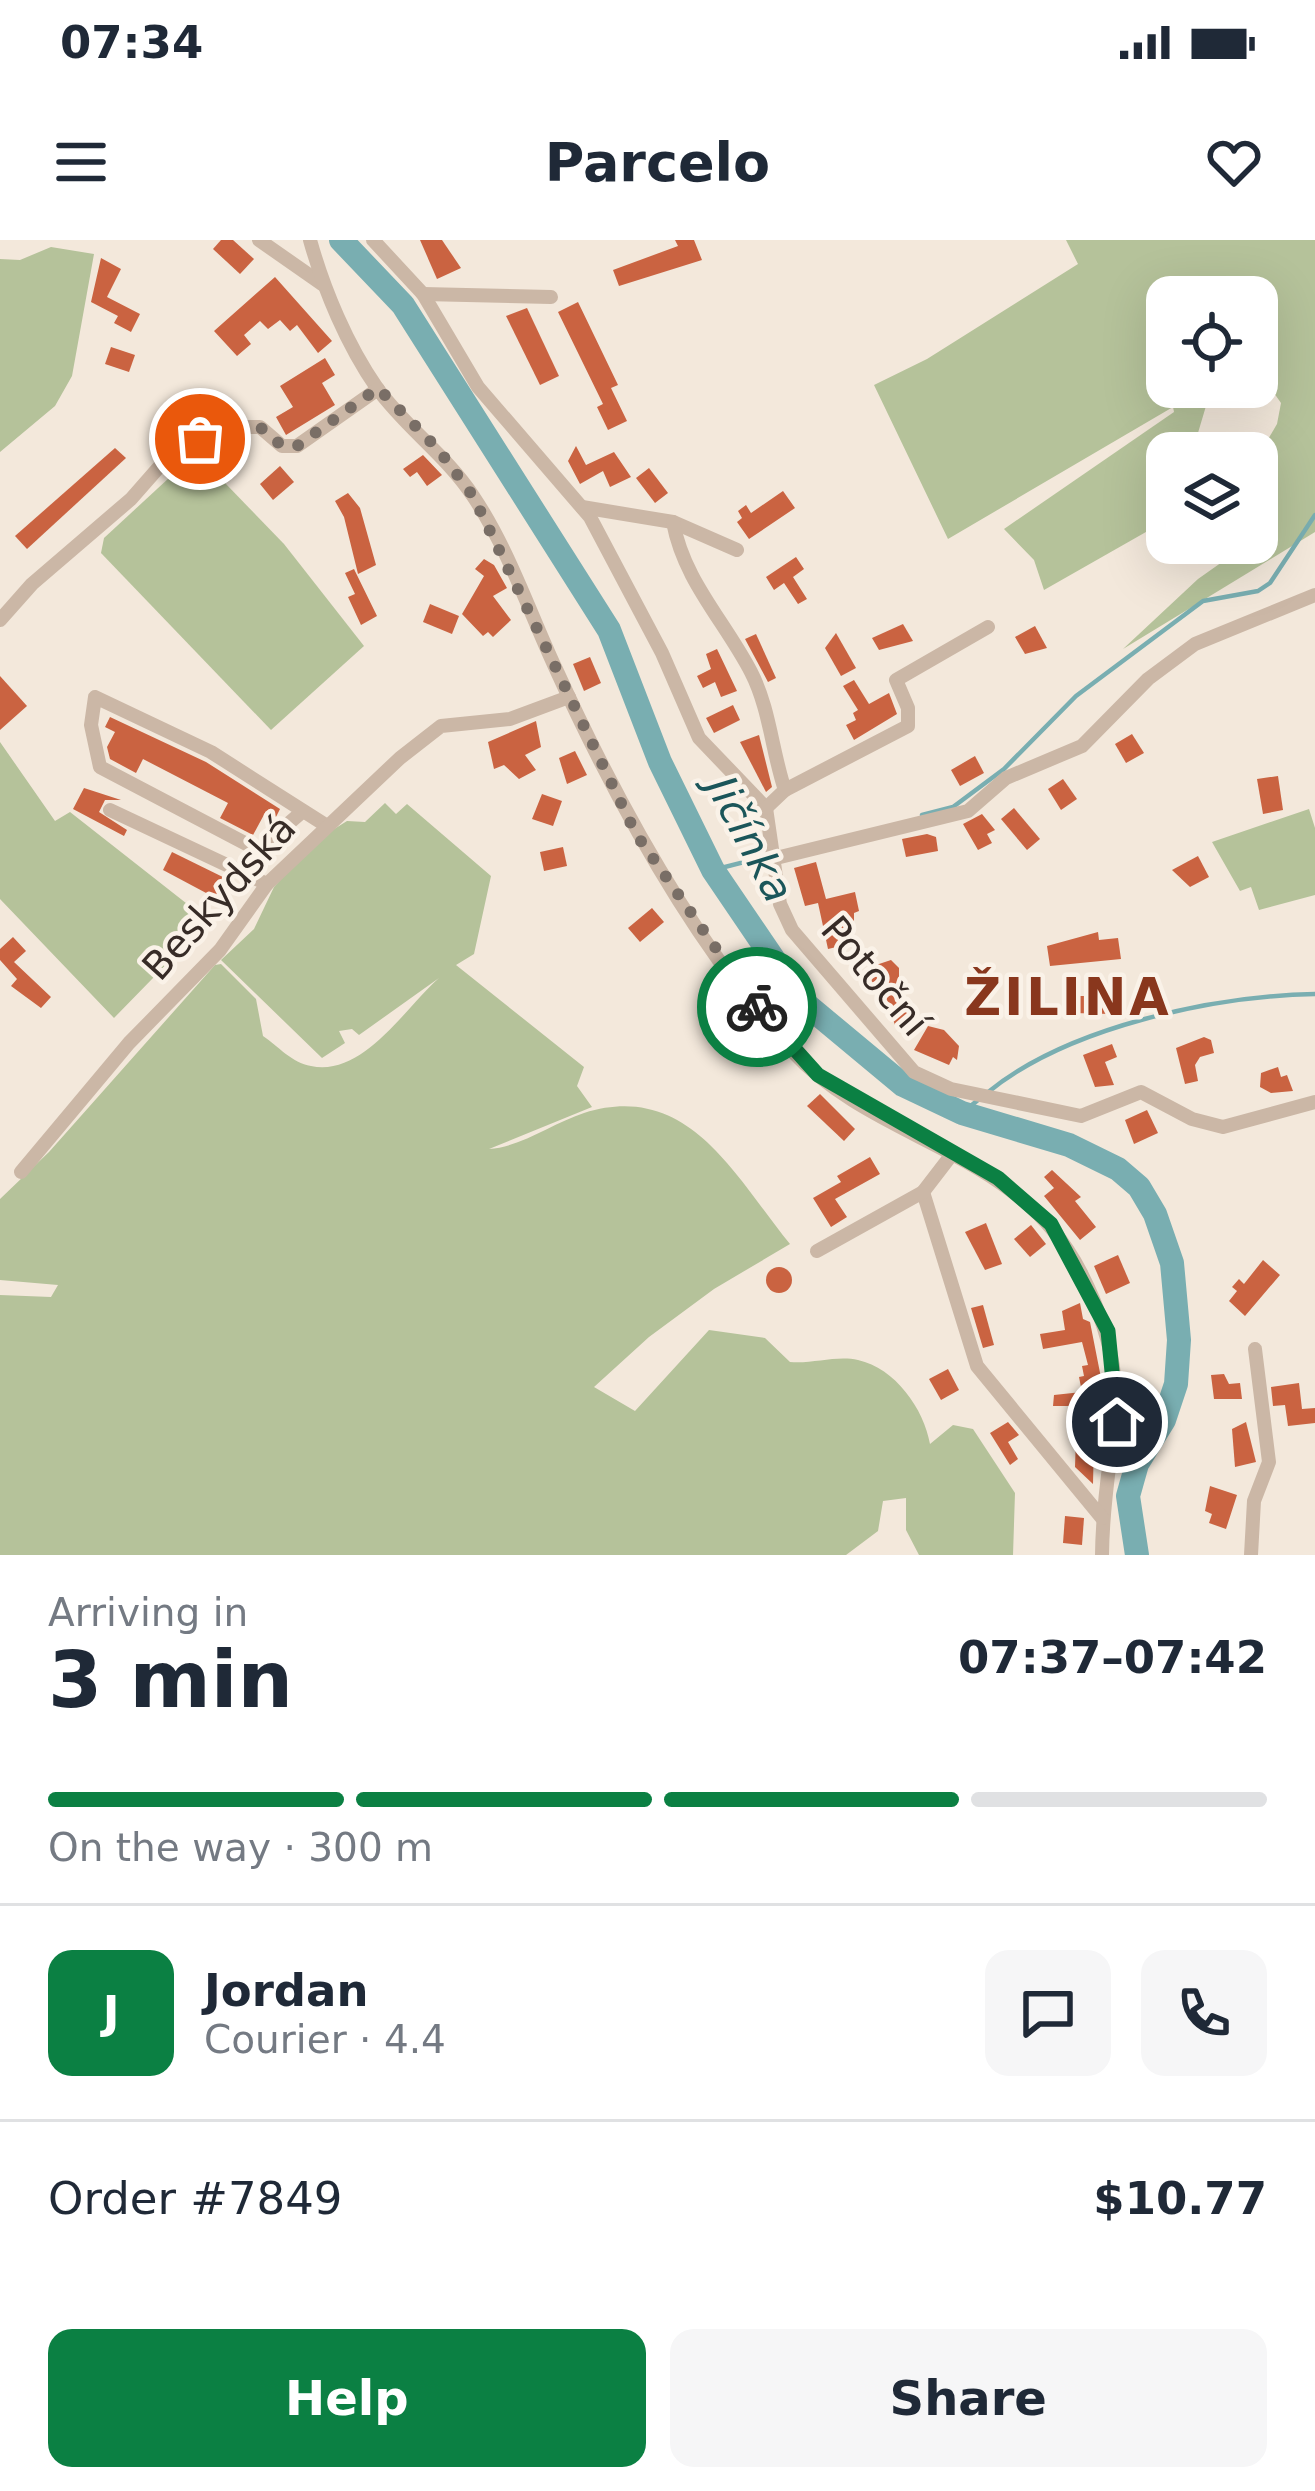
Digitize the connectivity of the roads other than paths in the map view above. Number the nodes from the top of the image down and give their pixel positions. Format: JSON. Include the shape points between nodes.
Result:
{"nodes":[{"id":1,"x":259,"y":240,"type":"edge"},
{"id":2,"x":373,"y":240,"type":"edge"},
{"id":3,"x":310,"y":241,"type":"edge"},
{"id":4,"x":322,"y":284,"type":"junction"},
{"id":5,"x":423,"y":294,"type":"junction"},
{"id":6,"x":551,"y":297,"type":"dead end"},
{"id":7,"x":378,"y":388,"type":"junction"},
{"id":8,"x":581,"y":507,"type":"junction"},
{"id":9,"x":673,"y":522,"type":"junction"},
{"id":10,"x":737,"y":550,"type":"dead end"},
{"id":11,"x":1315,"y":595,"type":"edge"},
{"id":12,"x":0,"y":620,"type":"edge"},
{"id":13,"x":988,"y":627,"type":"dead end"},
{"id":14,"x":569,"y":697,"type":"junction"},
{"id":15,"x":785,"y":790,"type":"junction"},
{"id":16,"x":766,"y":808,"type":"junction"},
{"id":17,"x":110,"y":810,"type":"dead end"},
{"id":18,"x":303,"y":811,"type":"junction"},
{"id":19,"x":327,"y":826,"type":"junction"},
{"id":20,"x":776,"y":858,"type":"junction"},
{"id":21,"x":266,"y":884,"type":"junction"},
{"id":22,"x":1315,"y":1102,"type":"edge"},
{"id":23,"x":953,"y":1153,"type":"junction"},
{"id":24,"x":21,"y":1172,"type":"dead end"},
{"id":25,"x":923,"y":1192,"type":"junction"},
{"id":26,"x":817,"y":1251,"type":"dead end"},
{"id":27,"x":1255,"y":1348,"type":"dead end"},
{"id":28,"x":1102,"y":1517,"type":"junction"},
{"id":29,"x":1102,"y":1555,"type":"edge"},
{"id":30,"x":1251,"y":1555,"type":"edge"}],
"edges":[{"from":1,"to":4,"type":"street"},
{"from":2,"to":5,"type":"street"},
{"from":3,"to":4,"type":"street"},
{"from":4,"to":7,"type":"street"},
{"from":5,"to":6,"type":"street"},
{"from":5,"to":8,"type":"street","via":[[478,387]]},
{"from":7,"to":12,"type":"street","via":[[297,446],[282,446],[260,427],[227,427],[174,450]]},
{"from":7,"to":14,"type":"street","via":[[473,496]]},
{"from":8,"to":9,"type":"street"},
{"from":8,"to":16,"type":"street","via":[[662,652],[699,738]]},
{"from":9,"to":10,"type":"street"},
{"from":9,"to":15,"type":"street","via":[[688,577],[752,675]]},
{"from":11,"to":20,"type":"street","via":[[1195,644],[1082,746],[1006,778],[968,811]]},
{"from":13,"to":15,"type":"street","via":[[896,680],[908,726]]},
{"from":14,"to":19,"type":"street","name":"Beskydská","via":[[511,719],[440,726]]},
{"from":14,"to":23,"type":"street","via":[[636,834],[793,1052],[842,1092]]},
{"from":15,"to":16,"type":"street"},
{"from":16,"to":20,"type":"street","name":"Potoční"},
{"from":17,"to":21,"type":"street"},
{"from":18,"to":18,"type":"street","via":[[211,752],[95,698],[100,767],[258,850]]},
{"from":18,"to":19,"type":"street"},
{"from":19,"to":21,"type":"street","name":"Beskydská"},
{"from":20,"to":22,"type":"street","name":"Potoční","via":[[780,904],[793,930],[914,1072],[951,1089],[1081,1116],[1149,1093],[1223,1127]]},
{"from":21,"to":24,"type":"street","name":"Beskydská","via":[[220,950]]},
{"from":23,"to":25,"type":"street"},
{"from":23,"to":28,"type":"street","via":[[998,1178],[1051,1224],[1108,1331],[1118,1407]]},
{"from":25,"to":26,"type":"street"},
{"from":25,"to":28,"type":"street","via":[[977,1366]]},
{"from":27,"to":30,"type":"street","via":[[1269,1462],[1254,1501]]},
{"from":28,"to":29,"type":"street"}]}
